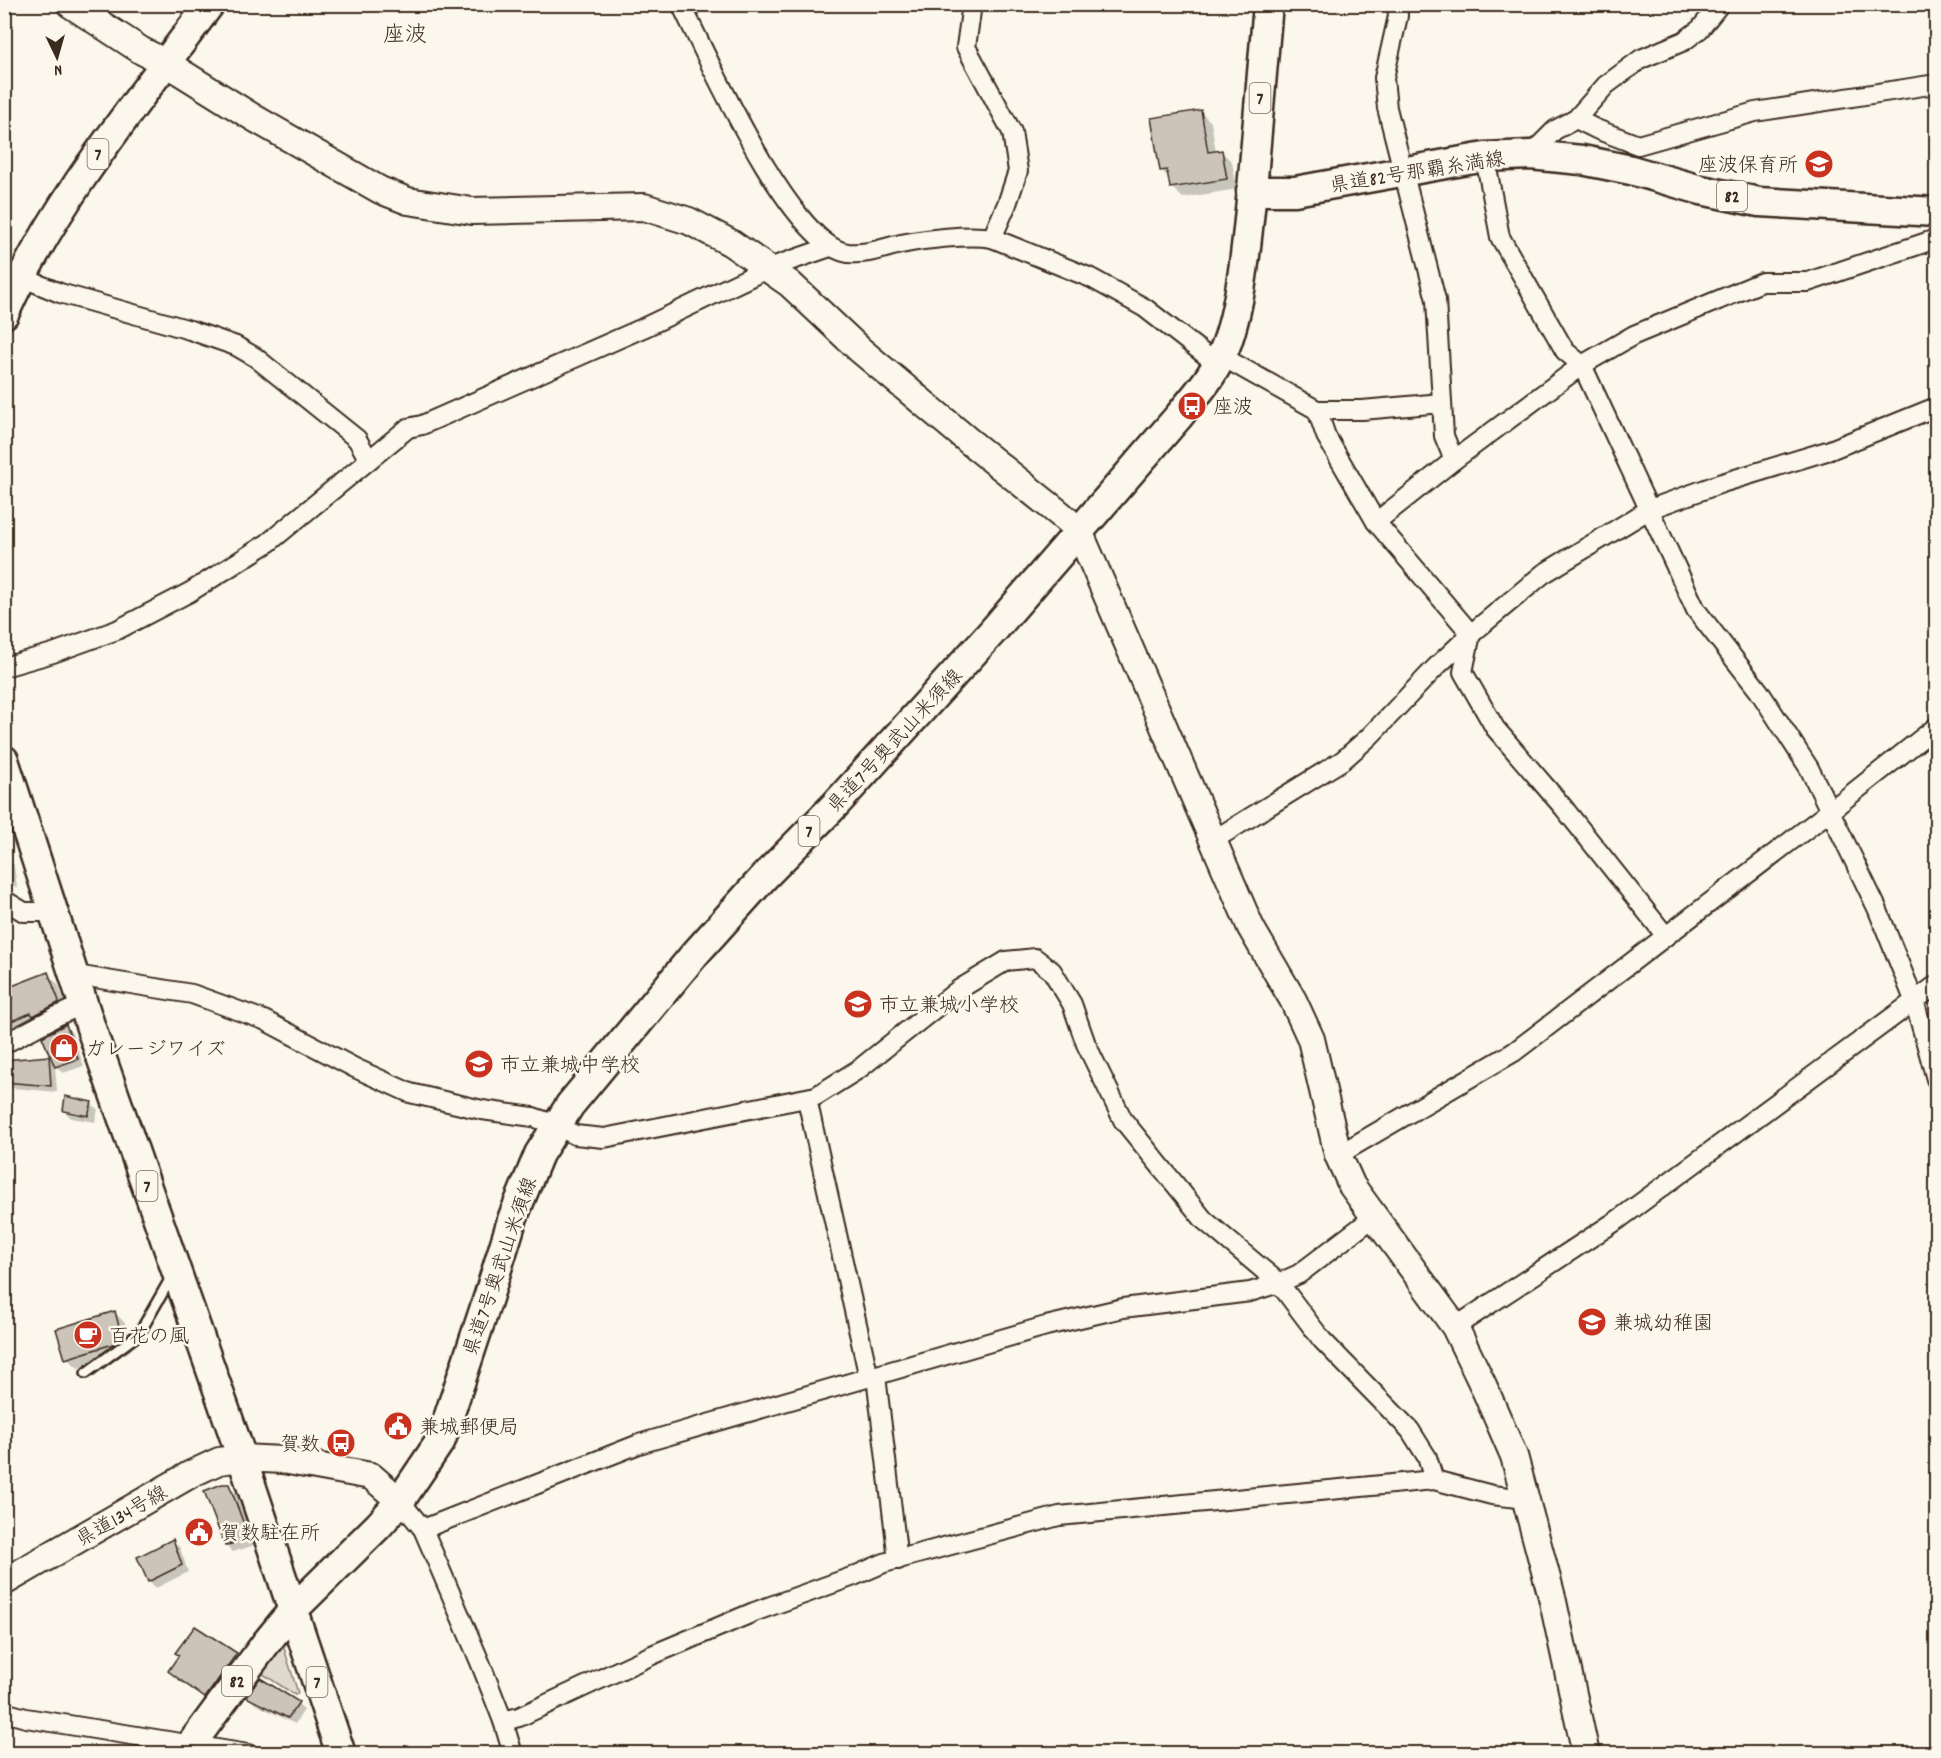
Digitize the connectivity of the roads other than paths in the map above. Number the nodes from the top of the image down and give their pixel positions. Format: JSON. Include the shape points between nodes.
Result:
{"nodes":[{"id":1,"x":70,"y":4,"type":"edge"},
{"id":2,"x":210,"y":4,"type":"edge"},
{"id":3,"x":681,"y":4,"type":"edge"},
{"id":4,"x":972,"y":4,"type":"edge"},
{"id":5,"x":1268,"y":4,"type":"edge"},
{"id":6,"x":1397,"y":4,"type":"edge"},
{"id":7,"x":1720,"y":4,"type":"edge"},
{"id":8,"x":166,"y":63,"type":"junction"},
{"id":9,"x":1936,"y":84,"type":"edge"},
{"id":10,"x":1576,"y":119,"type":"junction"},
{"id":11,"x":1530,"y":155,"type":"junction"},
{"id":12,"x":1635,"y":157,"type":"junction"},
{"id":13,"x":1485,"y":158,"type":"junction"},
{"id":14,"x":1402,"y":171,"type":"junction"},
{"id":15,"x":1251,"y":191,"type":"junction"},
{"id":16,"x":1936,"y":213,"type":"edge"},
{"id":17,"x":992,"y":238,"type":"junction"},
{"id":18,"x":1936,"y":239,"type":"edge"},
{"id":19,"x":830,"y":247,"type":"junction"},
{"id":20,"x":769,"y":268,"type":"junction"},
{"id":21,"x":21,"y":277,"type":"junction"},
{"id":22,"x":4,"y":314,"type":"edge"},
{"id":23,"x":1219,"y":360,"type":"junction"},
{"id":24,"x":1582,"y":365,"type":"junction"},
{"id":25,"x":1442,"y":403,"type":"junction"},
{"id":26,"x":1936,"y":406,"type":"edge"},
{"id":27,"x":1317,"y":410,"type":"junction"},
{"id":28,"x":369,"y":460,"type":"junction"},
{"id":29,"x":1454,"y":460,"type":"junction"},
{"id":30,"x":1650,"y":509,"type":"junction"},
{"id":31,"x":1376,"y":522,"type":"junction"},
{"id":32,"x":1079,"y":531,"type":"junction"},
{"id":33,"x":1471,"y":634,"type":"junction"},
{"id":34,"x":4,"y":667,"type":"edge"},
{"id":35,"x":1936,"y":726,"type":"edge"},
{"id":36,"x":4,"y":760,"type":"edge"},
{"id":37,"x":1830,"y":811,"type":"junction"},
{"id":38,"x":1212,"y":841,"type":"junction"},
{"id":39,"x":4,"y":900,"type":"edge"},
{"id":40,"x":54,"y":912,"type":"junction"},
{"id":41,"x":1665,"y":935,"type":"junction"},
{"id":42,"x":76,"y":975,"type":"junction"},
{"id":43,"x":1936,"y":985,"type":"edge"},
{"id":44,"x":1914,"y":1000,"type":"junction"},
{"id":45,"x":84,"y":1004,"type":"junction"},
{"id":46,"x":4,"y":1044,"type":"edge"},
{"id":47,"x":1936,"y":1079,"type":"edge"},
{"id":48,"x":807,"y":1099,"type":"junction"},
{"id":49,"x":556,"y":1125,"type":"junction"},
{"id":50,"x":1338,"y":1155,"type":"junction"},
{"id":51,"x":1374,"y":1217,"type":"junction"},
{"id":52,"x":176,"y":1269,"type":"junction"},
{"id":53,"x":1279,"y":1283,"type":"junction"},
{"id":54,"x":1455,"y":1327,"type":"junction"},
{"id":55,"x":86,"y":1373,"type":"dead end"},
{"id":56,"x":873,"y":1377,"type":"junction"},
{"id":57,"x":242,"y":1458,"type":"junction"},
{"id":58,"x":1434,"y":1480,"type":"junction"},
{"id":59,"x":1526,"y":1498,"type":"junction"},
{"id":60,"x":400,"y":1501,"type":"junction"},
{"id":61,"x":423,"y":1529,"type":"junction"},
{"id":62,"x":898,"y":1560,"type":"junction"},
{"id":63,"x":4,"y":1582,"type":"edge"},
{"id":64,"x":292,"y":1610,"type":"junction"},
{"id":65,"x":4,"y":1713,"type":"edge"},
{"id":66,"x":503,"y":1721,"type":"junction"},
{"id":67,"x":187,"y":1749,"type":"edge"},
{"id":68,"x":248,"y":1754,"type":"edge"},
{"id":69,"x":341,"y":1754,"type":"edge"},
{"id":70,"x":513,"y":1754,"type":"edge"},
{"id":71,"x":1586,"y":1754,"type":"edge"}],
"edges":[{"from":1,"to":8,"type":"street"},
{"from":2,"to":8,"type":"main road","number":"7"},
{"from":3,"to":19,"type":"street","via":[[757,156],[799,217]]},
{"from":4,"to":17,"type":"street","via":[[966,47],[1012,132],[1018,171]]},
{"from":5,"to":15,"type":"main road","name":"県道7号奥武山米須線","number":"7"},
{"from":6,"to":14,"type":"street","via":[[1398,16],[1384,78]]},
{"from":7,"to":10,"type":"street","via":[[1700,29],[1684,41],[1641,59],[1606,85]]},
{"from":8,"to":20,"type":"street","via":[[380,190],[408,201],[472,211],[645,207],[689,221]]},
{"from":8,"to":21,"type":"main road","number":"7","via":[[74,188]]},
{"from":9,"to":12,"type":"street","via":[[1755,112]]},
{"from":10,"to":11,"type":"street","via":[[1555,130]]},
{"from":10,"to":12,"type":"street"},
{"from":11,"to":12,"type":"main road","name":"県道82号那覇糸満線","number":"82","via":[[1582,160]]},
{"from":11,"to":13,"type":"main road","name":"県道82号那覇糸満線","number":"82"},
{"from":12,"to":16,"type":"main road","name":"県道82号那覇糸満線","number":"82","via":[[1701,190],[1759,202]]},
{"from":13,"to":14,"type":"main road","name":"県道82号那覇糸満線","number":"82"},
{"from":13,"to":24,"type":"street","via":[[1500,237],[1565,351]]},
{"from":14,"to":15,"type":"main road","name":"県道82号那覇糸満線","number":"82","via":[[1294,191]]},
{"from":14,"to":25,"type":"street","via":[[1436,300]]},
{"from":15,"to":23,"type":"main road","name":"県道7号奥武山米須線","number":"7","via":[[1240,285],[1232,326]]},
{"from":17,"to":19,"type":"street","via":[[902,244],[874,252],[847,253]]},
{"from":17,"to":23,"type":"street","via":[[1091,278],[1145,308]]},
{"from":18,"to":24,"type":"street","via":[[1808,282],[1762,282],[1634,335]]},
{"from":19,"to":20,"type":"street"},
{"from":20,"to":28,"type":"street","via":[[643,328],[408,428]]},
{"from":20,"to":32,"type":"street","via":[[859,349]]},
{"from":21,"to":22,"type":"main road","number":"7"},
{"from":21,"to":28,"type":"street","via":[[60,293],[236,346],[357,439]]},
{"from":23,"to":27,"type":"street"},
{"from":23,"to":32,"type":"main road","name":"県道7号奥武山米須線","number":"7","via":[[1179,416]]},
{"from":24,"to":29,"type":"street"},
{"from":24,"to":30,"type":"street"},
{"from":25,"to":27,"type":"street"},
{"from":25,"to":29,"type":"street","via":[[1444,436]]},
{"from":26,"to":30,"type":"street","via":[[1830,450]]},
{"from":27,"to":31,"type":"street","via":[[1326,436]]},
{"from":28,"to":34,"type":"street","via":[[268,543],[190,592],[117,630]]},
{"from":29,"to":31,"type":"street"},
{"from":30,"to":33,"type":"street","via":[[1543,574]]},
{"from":30,"to":37,"type":"street","via":[[1696,610],[1759,691],[1809,768]]},
{"from":31,"to":33,"type":"street"},
{"from":32,"to":38,"type":"street"},
{"from":32,"to":49,"type":"main road","name":"県道7号奥武山米須線","number":"7","via":[[992,633],[694,955]]},
{"from":33,"to":38,"type":"street","via":[[1370,737],[1342,760]]},
{"from":33,"to":41,"type":"street","via":[[1463,672],[1495,728]]},
{"from":35,"to":37,"type":"street"},
{"from":36,"to":40,"type":"main road","number":"7"},
{"from":37,"to":41,"type":"street"},
{"from":37,"to":44,"type":"street","via":[[1877,908]]},
{"from":38,"to":50,"type":"street","via":[[1251,928],[1311,1039]]},
{"from":39,"to":40,"type":"street","via":[[24,912]]},
{"from":40,"to":42,"type":"main road","number":"7"},
{"from":41,"to":50,"type":"street","via":[[1514,1052]]},
{"from":42,"to":45,"type":"main road","number":"7"},
{"from":42,"to":49,"type":"street","via":[[192,994],[264,1020],[410,1093]]},
{"from":43,"to":44,"type":"street"},
{"from":44,"to":47,"type":"street"},
{"from":44,"to":54,"type":"street","via":[[1619,1219]]},
{"from":45,"to":46,"type":"street"},
{"from":45,"to":52,"type":"main road","number":"7"},
{"from":48,"to":49,"type":"street","via":[[604,1138],[575,1135]]},
{"from":48,"to":53,"type":"street","via":[[859,1069],[968,984],[1006,961],[1035,958],[1052,971],[1072,1004],[1086,1044],[1123,1120],[1204,1220]]},
{"from":48,"to":56,"type":"street"},
{"from":49,"to":60,"type":"main road","name":"県道7号奥武山米須線","number":"7","via":[[539,1154],[513,1217],[441,1440]]},
{"from":50,"to":51,"type":"street","via":[[1352,1186]]},
{"from":51,"to":53,"type":"street","via":[[1299,1274]]},
{"from":51,"to":54,"type":"street"},
{"from":52,"to":55,"type":"lane","via":[[139,1334]]},
{"from":52,"to":57,"type":"main road","number":"7"},
{"from":53,"to":56,"type":"street","via":[[1250,1292],[1123,1308],[1057,1323]]},
{"from":53,"to":58,"type":"street","via":[[1322,1340],[1410,1430],[1427,1457]]},
{"from":54,"to":59,"type":"street","via":[[1514,1456]]},
{"from":56,"to":61,"type":"street","via":[[639,1444]]},
{"from":56,"to":62,"type":"street"},
{"from":57,"to":60,"type":"street","name":"県道134号線","via":[[283,1460],[371,1476]]},
{"from":57,"to":63,"type":"street","name":"県道134号線","via":[[219,1461],[191,1474]]},
{"from":57,"to":64,"type":"main road","number":"7"},
{"from":58,"to":59,"type":"street","via":[[1492,1496]]},
{"from":58,"to":62,"type":"street","via":[[1059,1516]]},
{"from":59,"to":71,"type":"street"},
{"from":60,"to":61,"type":"street"},
{"from":60,"to":64,"type":"main road","name":"県道7号奥武山米須線","number":"7"},
{"from":61,"to":66,"type":"street"},
{"from":62,"to":66,"type":"street","via":[[754,1612]]},
{"from":64,"to":67,"type":"main road","number":"82"},
{"from":64,"to":69,"type":"main road","number":"7"},
{"from":65,"to":67,"type":"street"},
{"from":66,"to":70,"type":"street"},
{"from":67,"to":68,"type":"street"}]}
